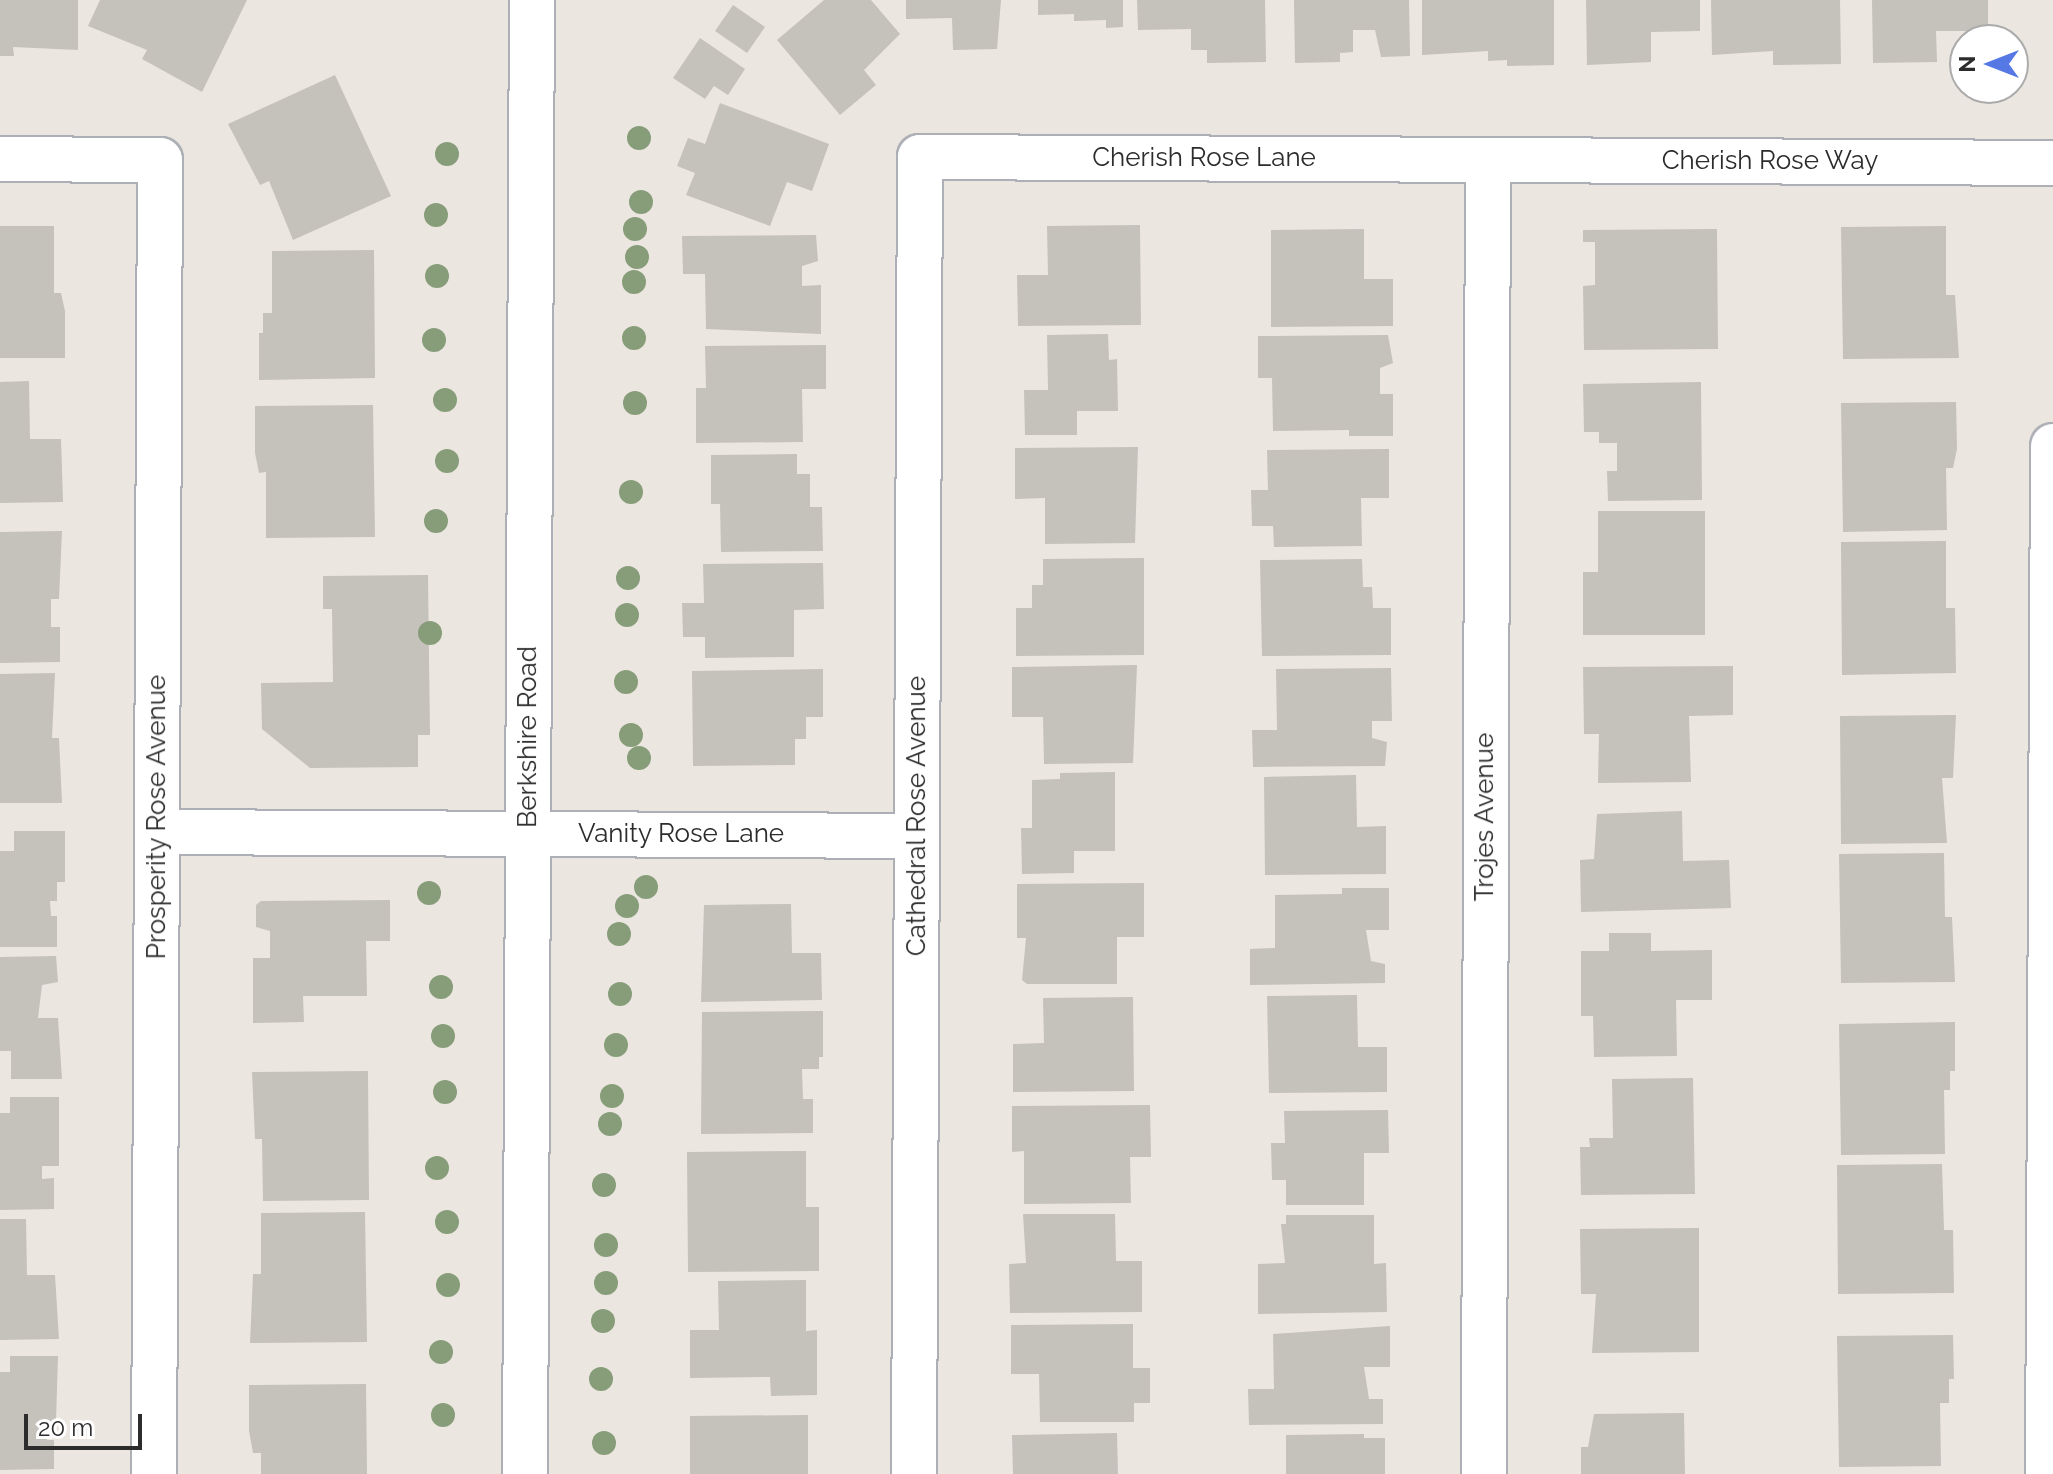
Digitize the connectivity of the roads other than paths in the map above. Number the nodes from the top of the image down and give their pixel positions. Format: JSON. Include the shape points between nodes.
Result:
{"nodes":[{"id":1,"x":532,"y":0,"type":"edge"},
{"id":2,"x":920,"y":157,"type":"joint"},
{"id":3,"x":0,"y":159,"type":"edge"},
{"id":4,"x":1488,"y":160,"type":"junction"},
{"id":5,"x":2053,"y":163,"type":"edge"},
{"id":6,"x":2053,"y":446,"type":"edge"},
{"id":7,"x":2052,"y":737,"type":"edge"},
{"id":8,"x":157,"y":832,"type":"junction"},
{"id":9,"x":528,"y":833,"type":"junction"},
{"id":10,"x":917,"y":836,"type":"junction"},
{"id":11,"x":154,"y":1474,"type":"edge"},
{"id":12,"x":525,"y":1474,"type":"edge"},
{"id":13,"x":914,"y":1474,"type":"edge"},
{"id":14,"x":1484,"y":1474,"type":"edge"},
{"id":15,"x":2048,"y":1474,"type":"edge"}],
"edges":[{"from":1,"to":9,"type":"street","name":"Berkshire Road"},
{"from":2,"to":4,"type":"street","name":"Cherish Rose Lane"},
{"from":2,"to":10,"type":"street","name":"Cathedral Rose Avenue"},
{"from":3,"to":8,"type":"street","name":"Prosperity Rose Avenue","via":[[160,160]]},
{"from":4,"to":5,"type":"street","name":"Cherish Rose Way"},
{"from":4,"to":14,"type":"street","name":"Trojes Avenue"},
{"from":6,"to":7,"type":"street"},
{"from":7,"to":15,"type":"street"},
{"from":8,"to":9,"type":"street","name":"Vanity Rose Lane"},
{"from":8,"to":11,"type":"street","name":"Prosperity Rose Avenue"},
{"from":9,"to":10,"type":"street","name":"Vanity Rose Lane"},
{"from":9,"to":12,"type":"street","name":"Berkshire Road"},
{"from":10,"to":13,"type":"street","name":"Cathedral Rose Avenue"}]}
